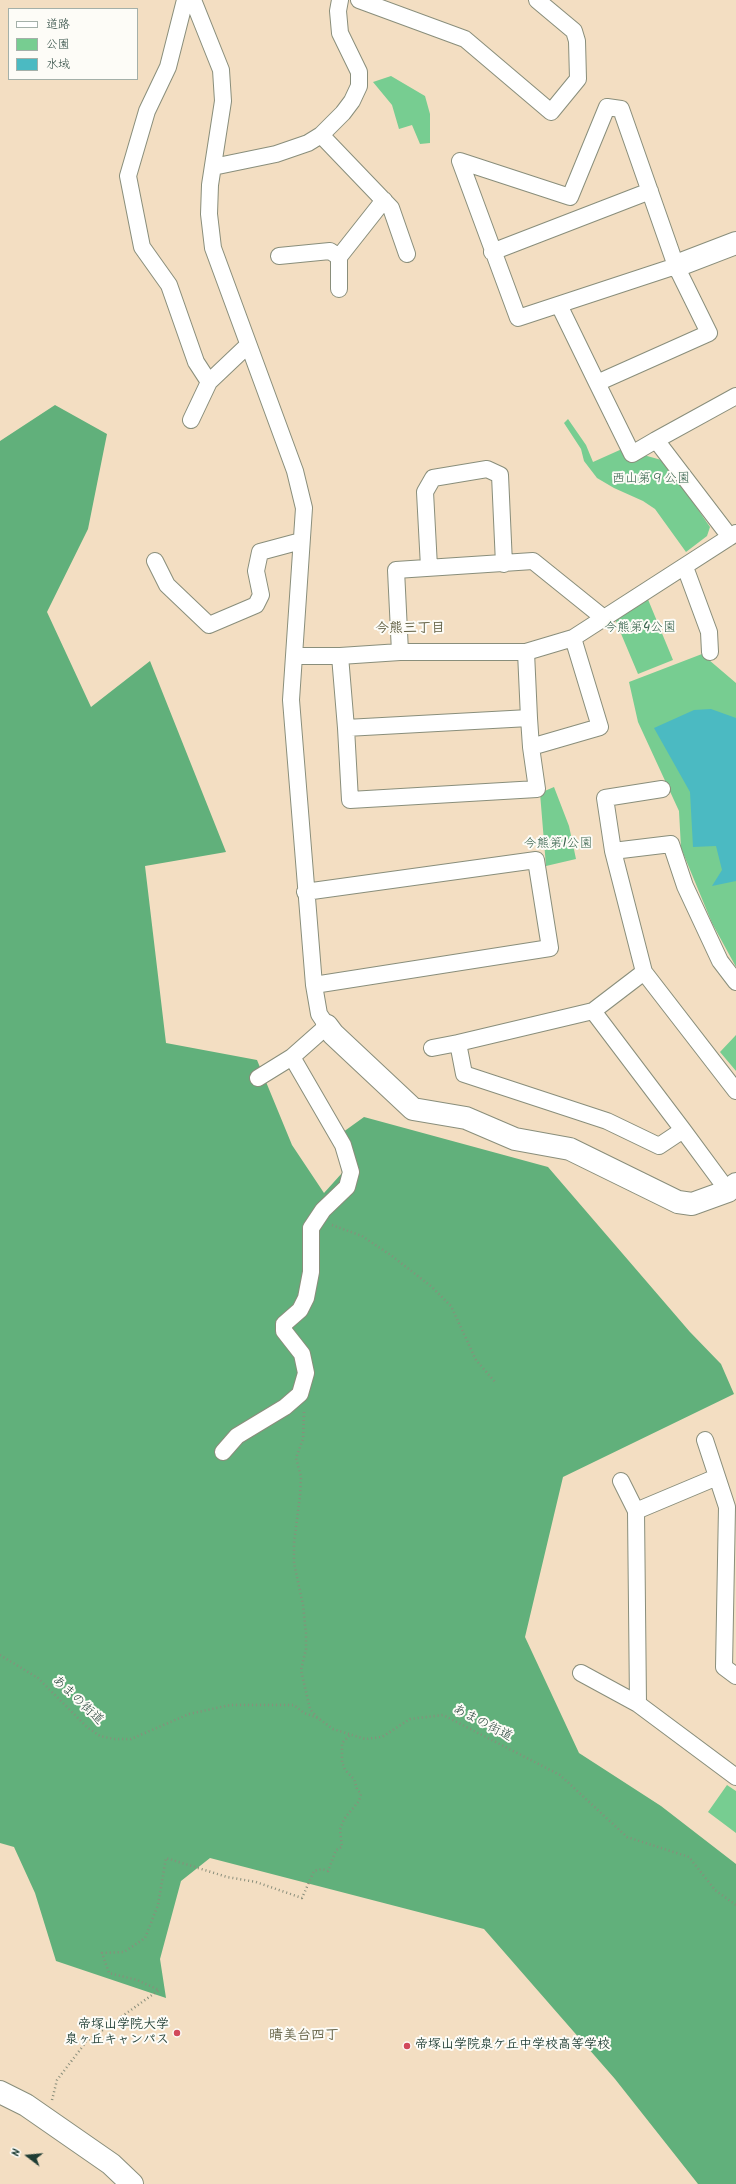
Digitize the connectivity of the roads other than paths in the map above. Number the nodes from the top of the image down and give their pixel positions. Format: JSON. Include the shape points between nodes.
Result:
{"nodes":[{"id":1,"x":185,"y":0,"type":"edge"},
{"id":2,"x":193,"y":0,"type":"edge"},
{"id":3,"x":340,"y":0,"type":"edge"},
{"id":4,"x":359,"y":0,"type":"edge"},
{"id":5,"x":537,"y":0,"type":"edge"},
{"id":6,"x":321,"y":135,"type":"junction"},
{"id":7,"x":213,"y":167,"type":"junction"},
{"id":8,"x":650,"y":191,"type":"junction"},
{"id":9,"x":570,"y":197,"type":"junction"},
{"id":10,"x":384,"y":200,"type":"junction"},
{"id":11,"x":577,"y":217,"type":"junction"},
{"id":12,"x":736,"y":243,"type":"edge"},
{"id":13,"x":492,"y":252,"type":"junction"},
{"id":14,"x":407,"y":254,"type":"dead end"},
{"id":15,"x":279,"y":256,"type":"dead end"},
{"id":16,"x":339,"y":257,"type":"junction"},
{"id":17,"x":676,"y":266,"type":"junction"},
{"id":18,"x":339,"y":289,"type":"dead end"},
{"id":19,"x":559,"y":305,"type":"junction"},
{"id":20,"x":248,"y":345,"type":"junction"},
{"id":21,"x":209,"y":382,"type":"junction"},
{"id":22,"x":597,"y":383,"type":"junction"},
{"id":23,"x":736,"y":396,"type":"edge"},
{"id":24,"x":191,"y":420,"type":"dead end"},
{"id":25,"x":656,"y":440,"type":"junction"},
{"id":26,"x":733,"y":535,"type":"edge"},
{"id":27,"x":301,"y":541,"type":"junction"},
{"id":28,"x":155,"y":561,"type":"dead end"},
{"id":29,"x":504,"y":564,"type":"junction"},
{"id":30,"x":429,"y":567,"type":"junction"},
{"id":31,"x":685,"y":567,"type":"junction"},
{"id":32,"x":605,"y":619,"type":"junction"},
{"id":33,"x":573,"y":638,"type":"junction"},
{"id":34,"x":400,"y":652,"type":"junction"},
{"id":35,"x":526,"y":652,"type":"junction"},
{"id":36,"x":710,"y":652,"type":"dead end"},
{"id":37,"x":294,"y":656,"type":"junction"},
{"id":38,"x":340,"y":656,"type":"junction"},
{"id":39,"x":529,"y":718,"type":"junction"},
{"id":40,"x":346,"y":728,"type":"junction"},
{"id":41,"x":531,"y":747,"type":"junction"},
{"id":42,"x":662,"y":789,"type":"dead end"},
{"id":43,"x":612,"y":851,"type":"junction"},
{"id":44,"x":305,"y":892,"type":"junction"},
{"id":45,"x":644,"y":972,"type":"junction"},
{"id":46,"x":736,"y":982,"type":"edge"},
{"id":47,"x":314,"y":985,"type":"junction"},
{"id":48,"x":593,"y":1011,"type":"junction"},
{"id":49,"x":327,"y":1026,"type":"junction"},
{"id":50,"x":458,"y":1043,"type":"junction"},
{"id":51,"x":432,"y":1048,"type":"dead end"},
{"id":52,"x":292,"y":1057,"type":"junction"},
{"id":53,"x":258,"y":1078,"type":"dead end"},
{"id":54,"x":736,"y":1091,"type":"edge"},
{"id":55,"x":683,"y":1130,"type":"junction"},
{"id":56,"x":732,"y":1188,"type":"edge"},
{"id":57,"x":705,"y":1440,"type":"dead end"},
{"id":58,"x":223,"y":1452,"type":"dead end"},
{"id":59,"x":717,"y":1477,"type":"junction"},
{"id":60,"x":621,"y":1481,"type":"dead end"},
{"id":61,"x":636,"y":1511,"type":"junction"},
{"id":62,"x":731,"y":1562,"type":"edge"},
{"id":63,"x":581,"y":1673,"type":"dead end"},
{"id":64,"x":736,"y":1676,"type":"edge"},
{"id":65,"x":638,"y":1704,"type":"junction"},
{"id":66,"x":736,"y":1777,"type":"edge"},
{"id":67,"x":0,"y":2092,"type":"edge"},
{"id":68,"x":132,"y":2184,"type":"edge"}],
"edges":[{"from":1,"to":21,"type":"street","via":[[168,67],[146,111],[128,176],[142,247],[169,285],[196,362]]},
{"from":2,"to":7,"type":"street","via":[[221,70],[223,101]]},
{"from":3,"to":6,"type":"street","via":[[340,33],[359,72],[359,86],[343,114]]},
{"from":4,"to":5,"type":"street","via":[[465,40],[551,112],[578,79],[577,41],[574,31]]},
{"from":6,"to":7,"type":"street","via":[[308,143],[276,154]]},
{"from":6,"to":10,"type":"street"},
{"from":7,"to":20,"type":"street","via":[[209,214],[213,248]]},
{"from":8,"to":9,"type":"street","via":[[621,109],[607,107]]},
{"from":8,"to":11,"type":"street"},
{"from":8,"to":17,"type":"street"},
{"from":9,"to":11,"type":"street"},
{"from":9,"to":13,"type":"street","via":[[460,161]]},
{"from":10,"to":14,"type":"street","via":[[391,208]]},
{"from":10,"to":16,"type":"street"},
{"from":11,"to":13,"type":"street"},
{"from":12,"to":17,"type":"street"},
{"from":13,"to":19,"type":"street","via":[[518,318]]},
{"from":15,"to":16,"type":"street","via":[[330,251]]},
{"from":16,"to":18,"type":"street"},
{"from":17,"to":19,"type":"street"},
{"from":17,"to":22,"type":"street","via":[[709,333]]},
{"from":19,"to":22,"type":"street"},
{"from":20,"to":21,"type":"street"},
{"from":20,"to":27,"type":"street","via":[[295,471],[304,508]]},
{"from":21,"to":24,"type":"street"},
{"from":22,"to":25,"type":"street","via":[[632,454]]},
{"from":23,"to":25,"type":"street"},
{"from":25,"to":26,"type":"street"},
{"from":26,"to":31,"type":"street"},
{"from":27,"to":28,"type":"street","via":[[260,552],[256,571],[261,595],[256,605],[209,624],[167,585]]},
{"from":27,"to":37,"type":"street"},
{"from":29,"to":30,"type":"street"},
{"from":29,"to":30,"type":"street","via":[[500,475],[487,469],[432,478],[425,492]]},
{"from":29,"to":32,"type":"street","via":[[533,561]]},
{"from":30,"to":34,"type":"street","via":[[396,570]]},
{"from":31,"to":32,"type":"street"},
{"from":31,"to":36,"type":"street","via":[[710,632]]},
{"from":32,"to":33,"type":"street"},
{"from":33,"to":35,"type":"street"},
{"from":33,"to":41,"type":"street","via":[[600,727]]},
{"from":34,"to":35,"type":"street"},
{"from":34,"to":38,"type":"street"},
{"from":35,"to":39,"type":"street"},
{"from":37,"to":38,"type":"street"},
{"from":37,"to":44,"type":"street","via":[[291,700]]},
{"from":38,"to":40,"type":"street"},
{"from":39,"to":40,"type":"street"},
{"from":39,"to":41,"type":"street"},
{"from":40,"to":41,"type":"street","via":[[350,800],[537,789]]},
{"from":42,"to":43,"type":"street","via":[[604,798]]},
{"from":43,"to":45,"type":"street"},
{"from":43,"to":46,"type":"street","via":[[671,844],[685,886],[720,961]]},
{"from":44,"to":47,"type":"street"},
{"from":44,"to":47,"type":"street","via":[[536,860],[550,948]]},
{"from":45,"to":48,"type":"street"},
{"from":45,"to":54,"type":"street"},
{"from":47,"to":49,"type":"street","via":[[319,1014]]},
{"from":48,"to":50,"type":"street"},
{"from":48,"to":55,"type":"street"},
{"from":49,"to":52,"type":"street"},
{"from":49,"to":56,"type":"street","via":[[413,1109],[466,1118],[515,1139],[570,1149],[678,1202],[692,1204]]},
{"from":50,"to":51,"type":"street"},
{"from":50,"to":55,"type":"street","via":[[464,1074],[607,1120],[659,1146]]},
{"from":52,"to":53,"type":"street"},
{"from":52,"to":58,"type":"street","via":[[344,1145],[350,1172],[346,1187],[311,1228],[311,1272],[306,1298],[300,1310],[284,1324],[284,1332],[302,1354],[306,1373],[300,1394],[285,1407],[237,1436]]},
{"from":55,"to":56,"type":"street"},
{"from":57,"to":59,"type":"street"},
{"from":59,"to":61,"type":"street"},
{"from":59,"to":62,"type":"street","via":[[727,1507]]},
{"from":60,"to":61,"type":"street"},
{"from":61,"to":65,"type":"street"},
{"from":62,"to":64,"type":"street","via":[[724,1667]]},
{"from":63,"to":65,"type":"street"},
{"from":65,"to":66,"type":"street"},
{"from":67,"to":68,"type":"street","via":[[26,2105],[105,2159]]}]}
